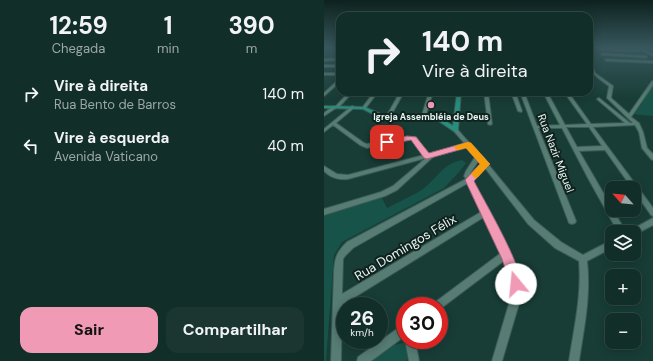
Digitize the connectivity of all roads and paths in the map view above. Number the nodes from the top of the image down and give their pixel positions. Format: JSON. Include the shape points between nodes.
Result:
{"nodes":[{"id":1,"x":324,"y":66,"type":"edge"},
{"id":2,"x":336,"y":66,"type":"edge"},
{"id":3,"x":324,"y":74,"type":"edge"},
{"id":4,"x":336,"y":74,"type":"edge"},
{"id":5,"x":593,"y":74,"type":"edge"},
{"id":6,"x":653,"y":82,"type":"edge"},
{"id":7,"x":336,"y":84,"type":"edge"},
{"id":8,"x":324,"y":95,"type":"edge"},
{"id":9,"x":347,"y":96,"type":"edge"},
{"id":10,"x":373,"y":96,"type":"edge"},
{"id":11,"x":400,"y":96,"type":"edge"},
{"id":12,"x":430,"y":96,"type":"edge"},
{"id":13,"x":458,"y":96,"type":"edge"},
{"id":14,"x":486,"y":96,"type":"edge"},
{"id":15,"x":514,"y":96,"type":"edge"},
{"id":16,"x":523,"y":96,"type":"edge"},
{"id":17,"x":547,"y":96,"type":"edge"},
{"id":18,"x":569,"y":96,"type":"edge"},
{"id":19,"x":600,"y":99,"type":"dead end"},
{"id":20,"x":335,"y":107,"type":"junction"},
{"id":21,"x":353,"y":107,"type":"junction"},
{"id":22,"x":324,"y":108,"type":"edge"},
{"id":23,"x":364,"y":108,"type":"junction"},
{"id":24,"x":520,"y":111,"type":"dead end"},
{"id":25,"x":324,"y":115,"type":"edge"},
{"id":26,"x":424,"y":115,"type":"junction"},
{"id":27,"x":629,"y":116,"type":"junction"},
{"id":28,"x":387,"y":119,"type":"junction"},
{"id":29,"x":333,"y":124,"type":"junction"},
{"id":30,"x":490,"y":124,"type":"dead end"},
{"id":31,"x":629,"y":124,"type":"junction"},
{"id":32,"x":637,"y":124,"type":"junction"},
{"id":33,"x":590,"y":125,"type":"junction"},
{"id":34,"x":562,"y":126,"type":"junction"},
{"id":35,"x":535,"y":127,"type":"junction"},
{"id":36,"x":454,"y":130,"type":"junction"},
{"id":37,"x":324,"y":132,"type":"edge"},
{"id":38,"x":468,"y":145,"type":"junction"},
{"id":39,"x":606,"y":148,"type":"junction"},
{"id":40,"x":575,"y":149,"type":"junction"},
{"id":41,"x":430,"y":155,"type":"junction"},
{"id":42,"x":478,"y":157,"type":"junction"},
{"id":43,"x":653,"y":158,"type":"edge"},
{"id":44,"x":485,"y":164,"type":"junction"},
{"id":45,"x":324,"y":168,"type":"edge"},
{"id":46,"x":469,"y":180,"type":"junction"},
{"id":47,"x":324,"y":212,"type":"edge"},
{"id":48,"x":485,"y":213,"type":"junction"},
{"id":49,"x":653,"y":213,"type":"edge"},
{"id":50,"x":572,"y":221,"type":"dead end"},
{"id":51,"x":653,"y":221,"type":"edge"},
{"id":52,"x":618,"y":225,"type":"edge"},
{"id":53,"x":641,"y":228,"type":"edge"},
{"id":54,"x":605,"y":248,"type":"edge"},
{"id":55,"x":506,"y":254,"type":"junction"},
{"id":56,"x":583,"y":259,"type":"junction"},
{"id":57,"x":338,"y":297,"type":"edge"},
{"id":58,"x":346,"y":297,"type":"edge"},
{"id":59,"x":448,"y":298,"type":"edge"},
{"id":60,"x":396,"y":336,"type":"edge"},
{"id":61,"x":336,"y":349,"type":"edge"},
{"id":62,"x":412,"y":349,"type":"edge"},
{"id":63,"x":336,"y":361,"type":"edge"},
{"id":64,"x":362,"y":361,"type":"edge"},
{"id":65,"x":414,"y":361,"type":"edge"},
{"id":66,"x":497,"y":361,"type":"edge"},
{"id":67,"x":574,"y":361,"type":"edge"}],
"edges":[{"from":1,"to":2,"type":"street"},
{"from":3,"to":4,"type":"street"},
{"from":5,"to":27,"type":"street","via":[[611,86],[609,98]]},
{"from":6,"to":27,"type":"street"},
{"from":7,"to":8,"type":"street"},
{"from":9,"to":20,"type":"street"},
{"from":10,"to":23,"type":"street"},
{"from":11,"to":28,"type":"street"},
{"from":12,"to":26,"type":"street"},
{"from":13,"to":36,"type":"main road"},
{"from":14,"to":30,"type":"street"},
{"from":15,"to":24,"type":"street"},
{"from":16,"to":35,"type":"street","name":"Rua Nazir Miguel"},
{"from":17,"to":34,"type":"street"},
{"from":18,"to":33,"type":"street"},
{"from":19,"to":31,"type":"street"},
{"from":20,"to":21,"type":"main road"},
{"from":20,"to":22,"type":"main road"},
{"from":20,"to":25,"type":"street"},
{"from":21,"to":23,"type":"main road"},
{"from":21,"to":29,"type":"street"},
{"from":23,"to":28,"type":"main road"},
{"from":26,"to":28,"type":"main road"},
{"from":26,"to":36,"type":"main road","via":[[439,118]]},
{"from":27,"to":32,"type":"street"},
{"from":29,"to":37,"type":"street"},
{"from":29,"to":41,"type":"street","via":[[367,146],[414,138]]},
{"from":31,"to":32,"type":"street"},
{"from":31,"to":33,"type":"street"},
{"from":32,"to":43,"type":"street","via":[[645,148]]},
{"from":33,"to":34,"type":"street"},
{"from":33,"to":39,"type":"street"},
{"from":34,"to":35,"type":"street"},
{"from":34,"to":40,"type":"street"},
{"from":35,"to":50,"type":"street","name":"Rua Nazir Miguel"},
{"from":36,"to":38,"type":"street"},
{"from":38,"to":41,"type":"street"},
{"from":38,"to":42,"type":"street"},
{"from":39,"to":40,"type":"street"},
{"from":39,"to":49,"type":"street"},
{"from":40,"to":52,"type":"street"},
{"from":41,"to":45,"type":"street","via":[[340,178]]},
{"from":41,"to":47,"type":"street","via":[[395,188]]},
{"from":42,"to":44,"type":"street"},
{"from":42,"to":46,"type":"street","via":[[468,172]]},
{"from":44,"to":46,"type":"street"},
{"from":44,"to":56,"type":"street","via":[[531,222],[558,245]]},
{"from":46,"to":48,"type":"street"},
{"from":46,"to":57,"type":"street","via":[[350,245],[339,259]]},
{"from":48,"to":55,"type":"street"},
{"from":48,"to":58,"type":"street","name":"Rua Domingos Félix"},
{"from":51,"to":53,"type":"street"},
{"from":54,"to":56,"type":"street"},
{"from":55,"to":59,"type":"street"},
{"from":55,"to":66,"type":"street","via":[[514,272],[516,297]]},
{"from":56,"to":67,"type":"street","via":[[586,274]]},
{"from":60,"to":64,"type":"street"},
{"from":61,"to":63,"type":"street"},
{"from":62,"to":65,"type":"street"}]}
